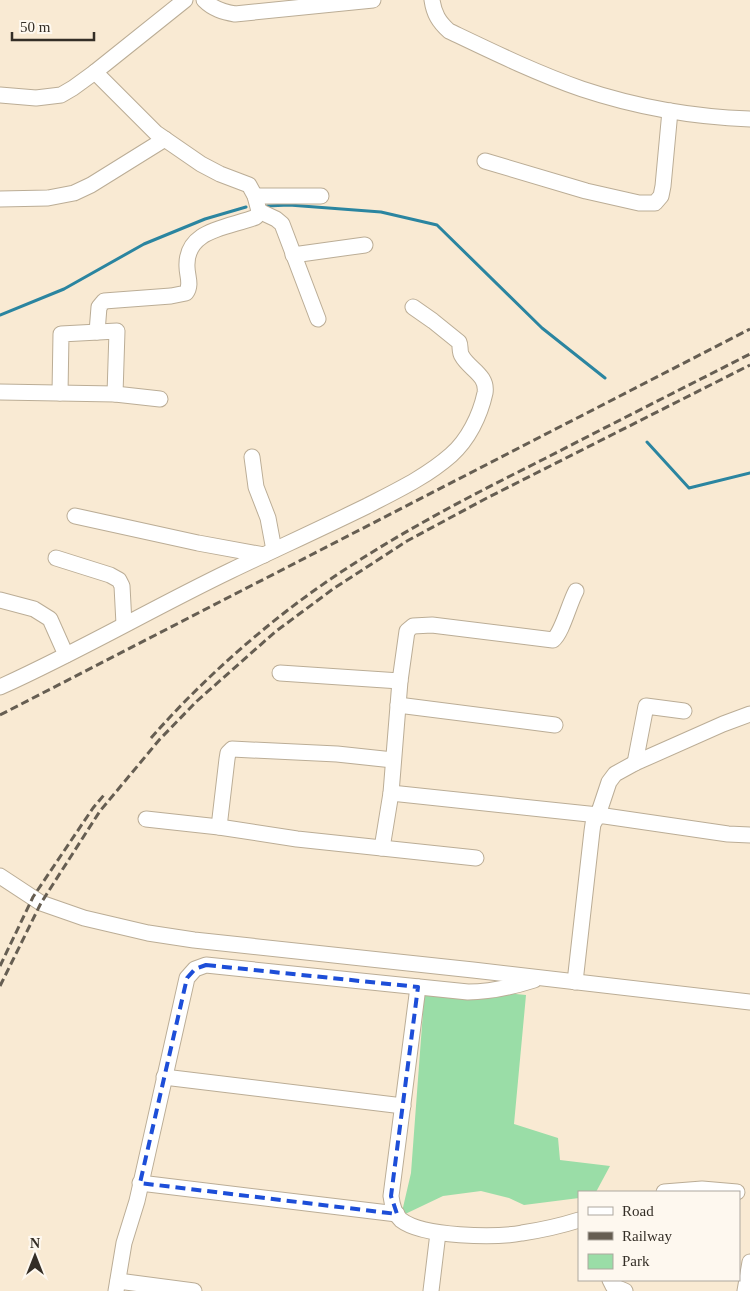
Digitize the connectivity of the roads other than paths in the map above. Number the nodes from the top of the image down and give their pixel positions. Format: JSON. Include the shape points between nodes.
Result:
{"nodes":[{"id":1,"x":185,"y":0,"type":"edge"},
{"id":2,"x":204,"y":0,"type":"edge"},
{"id":3,"x":373,"y":0,"type":"edge"},
{"id":4,"x":432,"y":0,"type":"edge"},
{"id":5,"x":95,"y":72,"type":"junction"},
{"id":6,"x":0,"y":95,"type":"edge"},
{"id":7,"x":670,"y":111,"type":"junction"},
{"id":8,"x":750,"y":119,"type":"edge"},
{"id":9,"x":165,"y":139,"type":"junction"},
{"id":10,"x":485,"y":161,"type":"dead end"},
{"id":11,"x":255,"y":196,"type":"junction"},
{"id":12,"x":321,"y":196,"type":"dead end"},
{"id":13,"x":0,"y":198,"type":"edge"},
{"id":14,"x":259,"y":211,"type":"junction"},
{"id":15,"x":365,"y":245,"type":"dead end"},
{"id":16,"x":294,"y":254,"type":"junction"},
{"id":17,"x":413,"y":307,"type":"dead end"},
{"id":18,"x":318,"y":319,"type":"dead end"},
{"id":19,"x":97,"y":332,"type":"junction"},
{"id":20,"x":0,"y":392,"type":"edge"},
{"id":21,"x":60,"y":393,"type":"junction"},
{"id":22,"x":115,"y":394,"type":"junction"},
{"id":23,"x":160,"y":399,"type":"dead end"},
{"id":24,"x":252,"y":457,"type":"dead end"},
{"id":25,"x":74,"y":516,"type":"dead end"},
{"id":26,"x":269,"y":553,"type":"junction"},
{"id":27,"x":56,"y":558,"type":"dead end"},
{"id":28,"x":576,"y":591,"type":"dead end"},
{"id":29,"x":0,"y":600,"type":"edge"},
{"id":30,"x":124,"y":624,"type":"junction"},
{"id":31,"x":66,"y":655,"type":"junction"},
{"id":32,"x":280,"y":673,"type":"dead end"},
{"id":33,"x":400,"y":682,"type":"junction"},
{"id":34,"x":0,"y":687,"type":"edge"},
{"id":35,"x":398,"y":705,"type":"junction"},
{"id":36,"x":684,"y":711,"type":"dead end"},
{"id":37,"x":750,"y":714,"type":"edge"},
{"id":38,"x":555,"y":726,"type":"dead end"},
{"id":39,"x":394,"y":760,"type":"junction"},
{"id":40,"x":635,"y":763,"type":"junction"},
{"id":41,"x":391,"y":794,"type":"junction"},
{"id":42,"x":598,"y":815,"type":"junction"},
{"id":43,"x":146,"y":819,"type":"dead end"},
{"id":44,"x":219,"y":827,"type":"junction"},
{"id":45,"x":750,"y":836,"type":"edge"},
{"id":46,"x":382,"y":848,"type":"junction"},
{"id":47,"x":476,"y":858,"type":"dead end"},
{"id":48,"x":0,"y":876,"type":"edge"},
{"id":49,"x":540,"y":978,"type":"junction"},
{"id":50,"x":575,"y":982,"type":"junction"},
{"id":51,"x":418,"y":987,"type":"junction"},
{"id":52,"x":750,"y":1002,"type":"edge"},
{"id":53,"x":164,"y":1077,"type":"junction"},
{"id":54,"x":403,"y":1106,"type":"junction"},
{"id":55,"x":140,"y":1183,"type":"junction"},
{"id":56,"x":677,"y":1191,"type":"edge"},
{"id":57,"x":726,"y":1191,"type":"edge"},
{"id":58,"x":396,"y":1214,"type":"junction"},
{"id":59,"x":578,"y":1220,"type":"edge"},
{"id":60,"x":438,"y":1233,"type":"junction"},
{"id":61,"x":750,"y":1265,"type":"edge"},
{"id":62,"x":610,"y":1281,"type":"edge"},
{"id":63,"x":117,"y":1286,"type":"edge"},
{"id":64,"x":194,"y":1291,"type":"edge"},
{"id":65,"x":431,"y":1291,"type":"edge"},
{"id":66,"x":625,"y":1291,"type":"edge"},
{"id":67,"x":745,"y":1291,"type":"edge"}],
"edges":[{"from":1,"to":5,"type":"street"},
{"from":2,"to":3,"type":"street","via":[[222,12],[235,14]]},
{"from":4,"to":7,"type":"street","via":[[434,13],[450,31],[508,59],[584,89]]},
{"from":5,"to":6,"type":"street","via":[[61,95],[36,98]]},
{"from":5,"to":9,"type":"street"},
{"from":7,"to":8,"type":"street"},
{"from":7,"to":10,"type":"street","via":[[663,186],[655,203],[639,203],[586,192]]},
{"from":9,"to":11,"type":"street","via":[[201,164],[249,186]]},
{"from":9,"to":13,"type":"street","via":[[91,186],[74,193],[48,198]]},
{"from":11,"to":12,"type":"street"},
{"from":11,"to":14,"type":"street"},
{"from":14,"to":16,"type":"street","via":[[282,224]]},
{"from":14,"to":19,"type":"street","via":[[256,217],[210,232],[192,244],[187,257],[189,286],[186,293],[104,301],[99,307]]},
{"from":15,"to":16,"type":"street"},
{"from":16,"to":18,"type":"street"},
{"from":17,"to":26,"type":"street","via":[[459,342],[461,355],[483,379],[484,395],[471,430],[453,454],[421,477]]},
{"from":19,"to":21,"type":"street","via":[[61,334]]},
{"from":19,"to":22,"type":"street","via":[[117,331]]},
{"from":20,"to":21,"type":"street"},
{"from":21,"to":22,"type":"street"},
{"from":22,"to":23,"type":"street"},
{"from":24,"to":26,"type":"street","via":[[256,488],[268,518]]},
{"from":25,"to":26,"type":"street","via":[[198,543]]},
{"from":26,"to":30,"type":"street"},
{"from":27,"to":30,"type":"street","via":[[119,580]]},
{"from":28,"to":33,"type":"street","via":[[558,636],[553,640],[464,628],[413,626],[407,631]]},
{"from":29,"to":31,"type":"street","via":[[34,610],[50,619]]},
{"from":30,"to":31,"type":"street"},
{"from":31,"to":34,"type":"street"},
{"from":32,"to":33,"type":"street"},
{"from":33,"to":35,"type":"street"},
{"from":35,"to":38,"type":"street"},
{"from":35,"to":39,"type":"street"},
{"from":36,"to":40,"type":"street","via":[[646,706]]},
{"from":37,"to":40,"type":"street"},
{"from":39,"to":41,"type":"street"},
{"from":39,"to":44,"type":"street","via":[[232,749],[228,753]]},
{"from":40,"to":42,"type":"street","via":[[615,774],[609,782]]},
{"from":41,"to":42,"type":"street"},
{"from":41,"to":46,"type":"street"},
{"from":42,"to":45,"type":"street"},
{"from":42,"to":50,"type":"street","via":[[593,824]]},
{"from":43,"to":44,"type":"street"},
{"from":44,"to":46,"type":"street"},
{"from":46,"to":47,"type":"street"},
{"from":48,"to":49,"type":"street","via":[[41,902],[84,918],[148,933]]},
{"from":49,"to":50,"type":"street"},
{"from":49,"to":51,"type":"street","via":[[485,992]]},
{"from":50,"to":52,"type":"street"},
{"from":51,"to":53,"type":"street","via":[[206,965],[195,969],[187,978]]},
{"from":51,"to":54,"type":"street"},
{"from":53,"to":54,"type":"street"},
{"from":53,"to":55,"type":"street"},
{"from":54,"to":58,"type":"street","via":[[391,1196]]},
{"from":55,"to":58,"type":"street"},
{"from":55,"to":63,"type":"street","via":[[124,1243]]},
{"from":56,"to":57,"type":"street"},
{"from":58,"to":60,"type":"street","via":[[400,1220],[416,1228]]},
{"from":59,"to":60,"type":"street","via":[[520,1234]]},
{"from":60,"to":65,"type":"street"},
{"from":61,"to":67,"type":"street"},
{"from":62,"to":66,"type":"street","via":[[613,1286]]},
{"from":63,"to":64,"type":"street"}]}
